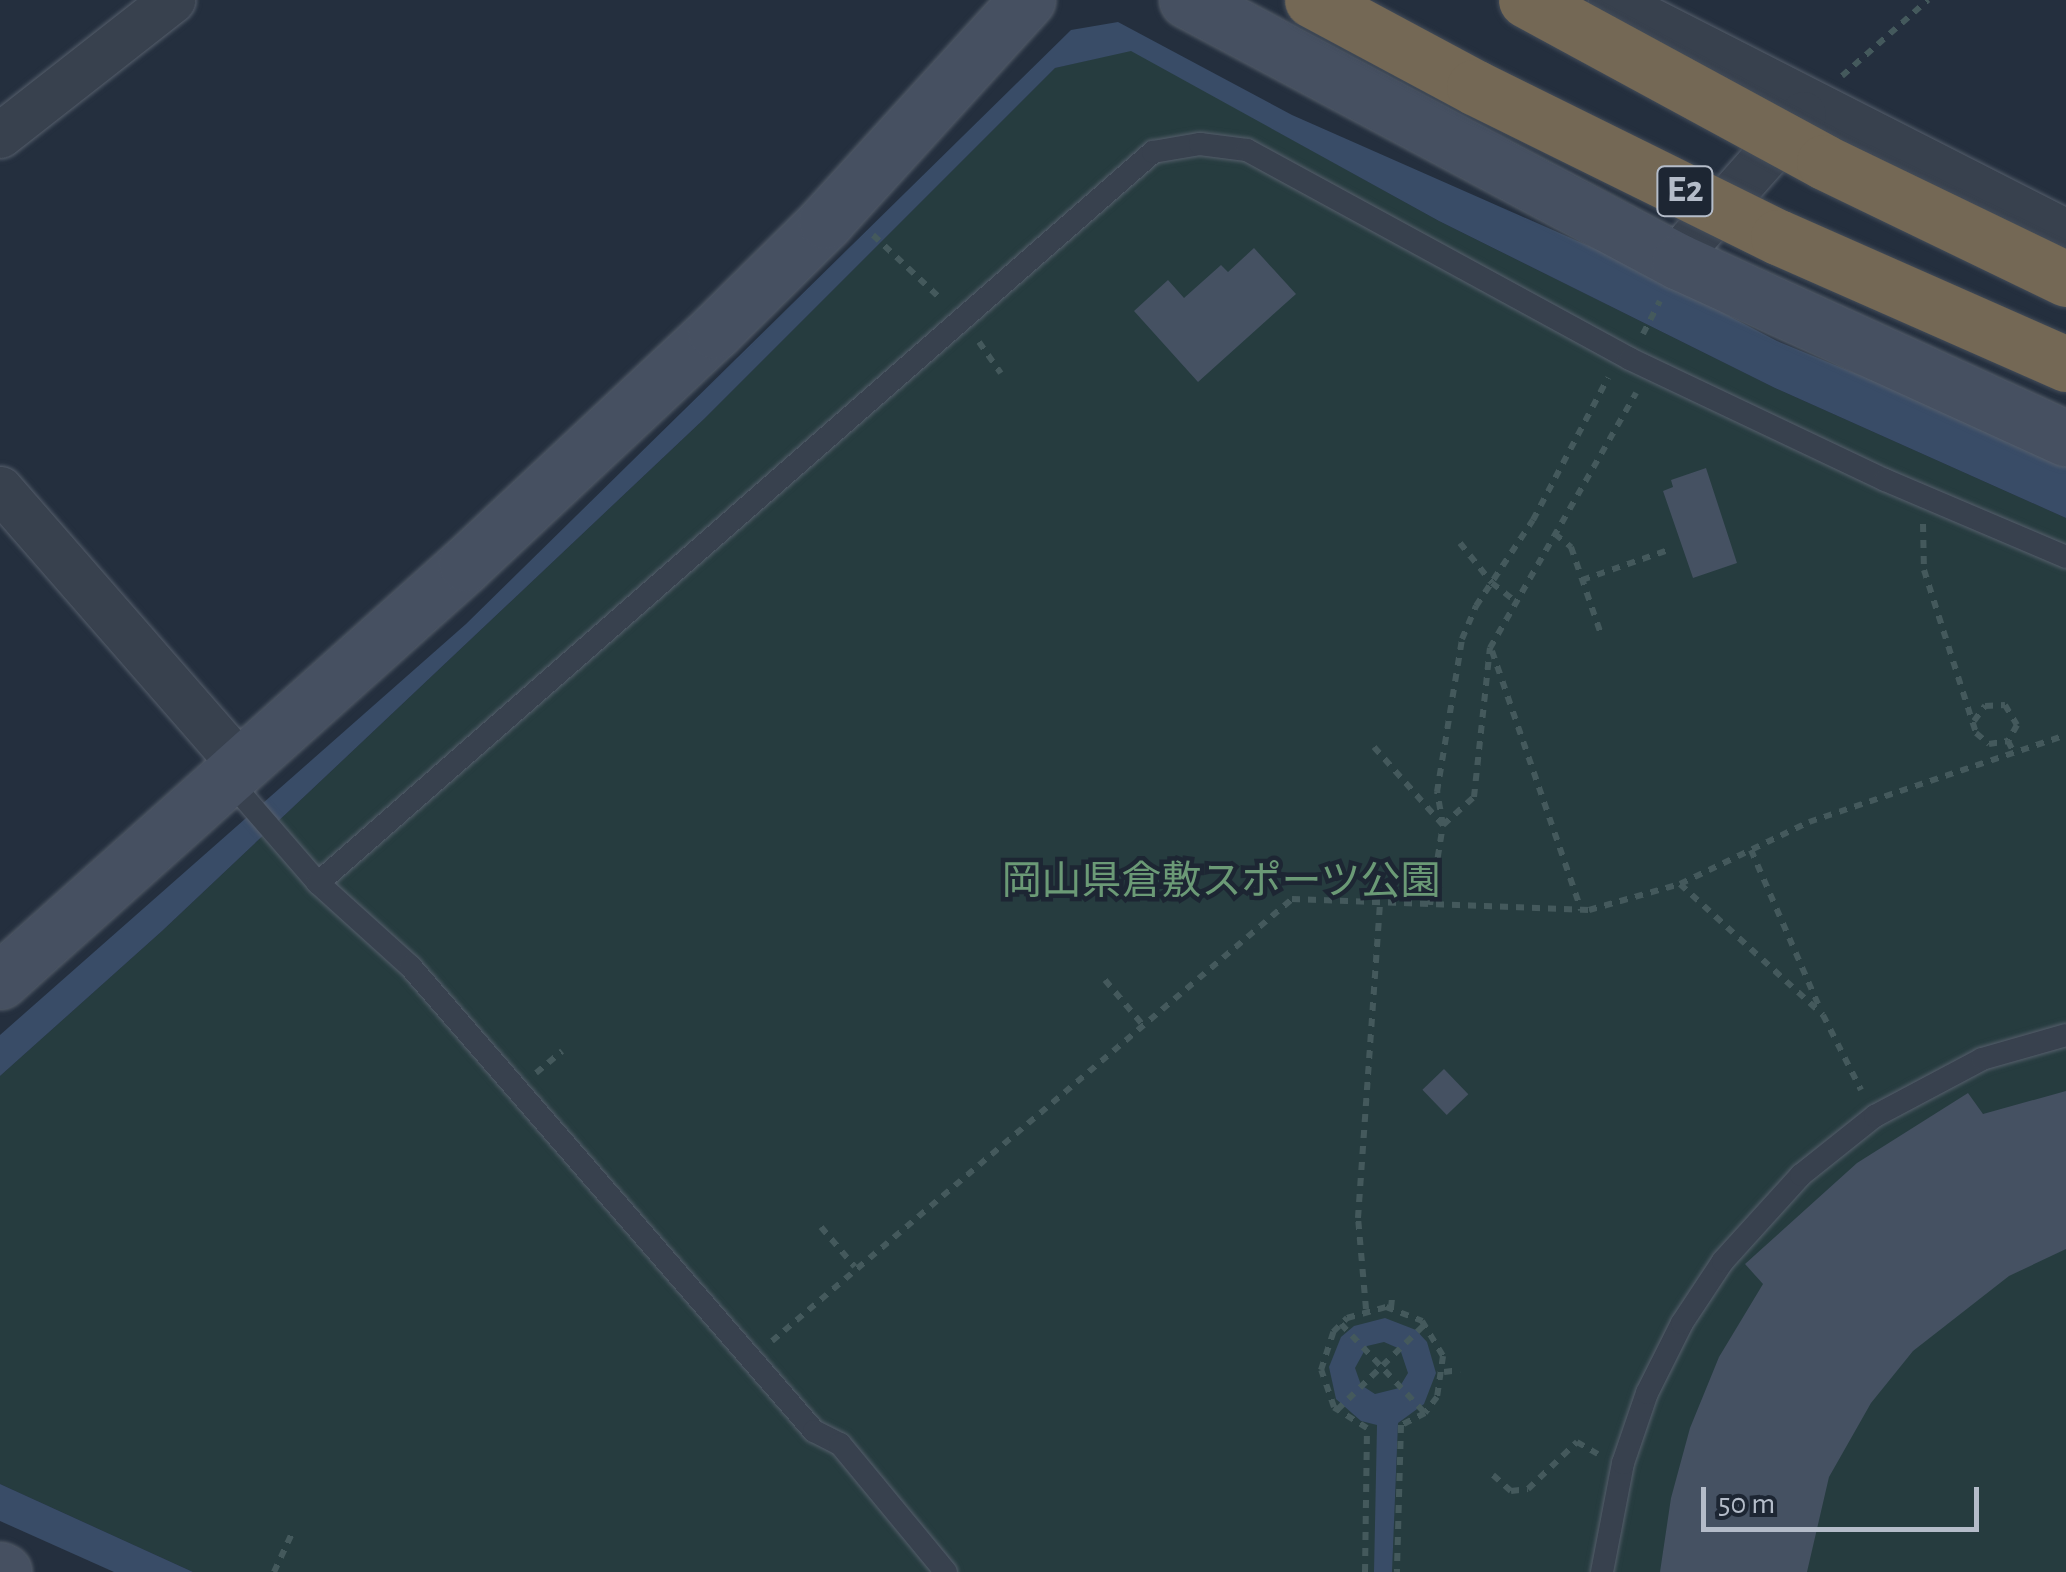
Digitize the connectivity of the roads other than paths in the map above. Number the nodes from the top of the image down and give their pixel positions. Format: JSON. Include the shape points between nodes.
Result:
{"nodes":[{"id":1,"x":172,"y":0,"type":"edge"},
{"id":2,"x":1027,"y":0,"type":"edge"},
{"id":3,"x":1187,"y":0,"type":"edge"},
{"id":4,"x":1312,"y":0,"type":"edge"},
{"id":5,"x":1526,"y":0,"type":"edge"},
{"id":6,"x":1611,"y":0,"type":"edge"},
{"id":7,"x":1820,"y":96,"type":"junction"},
{"id":8,"x":0,"y":135,"type":"edge"},
{"id":9,"x":2066,"y":232,"type":"edge"},
{"id":10,"x":1679,"y":262,"type":"junction"},
{"id":11,"x":2066,"y":279,"type":"edge"},
{"id":12,"x":2066,"y":364,"type":"edge"},
{"id":13,"x":2066,"y":438,"type":"edge"},
{"id":14,"x":0,"y":489,"type":"edge"},
{"id":15,"x":2066,"y":558,"type":"edge"},
{"id":16,"x":241,"y":784,"type":"junction"},
{"id":17,"x":318,"y":884,"type":"junction"},
{"id":18,"x":0,"y":982,"type":"edge"},
{"id":19,"x":2066,"y":1035,"type":"edge"},
{"id":20,"x":946,"y":1572,"type":"edge"},
{"id":21,"x":1602,"y":1572,"type":"edge"}],
"edges":[{"from":1,"to":8,"type":"street"},
{"from":2,"to":16,"type":"street","via":[[729,318]]},
{"from":3,"to":10,"type":"street"},
{"from":4,"to":12,"type":"highway","number":"E2","bridge":true,"via":[[1778,237]]},
{"from":5,"to":11,"type":"highway","number":"E2","bridge":true,"via":[[1824,162]]},
{"from":6,"to":7,"type":"street"},
{"from":7,"to":9,"type":"street"},
{"from":7,"to":10,"type":"street"},
{"from":10,"to":13,"type":"street"},
{"from":14,"to":16,"type":"street"},
{"from":15,"to":17,"type":"lane","via":[[1630,360],[1247,150],[1200,144],[1153,152]]},
{"from":16,"to":17,"type":"lane"},
{"from":16,"to":18,"type":"street"},
{"from":17,"to":20,"type":"lane","via":[[410,966],[814,1431],[840,1444]]},
{"from":19,"to":21,"type":"lane","via":[[1982,1059],[1875,1116],[1801,1175],[1723,1262],[1646,1393],[1623,1463]]}]}
